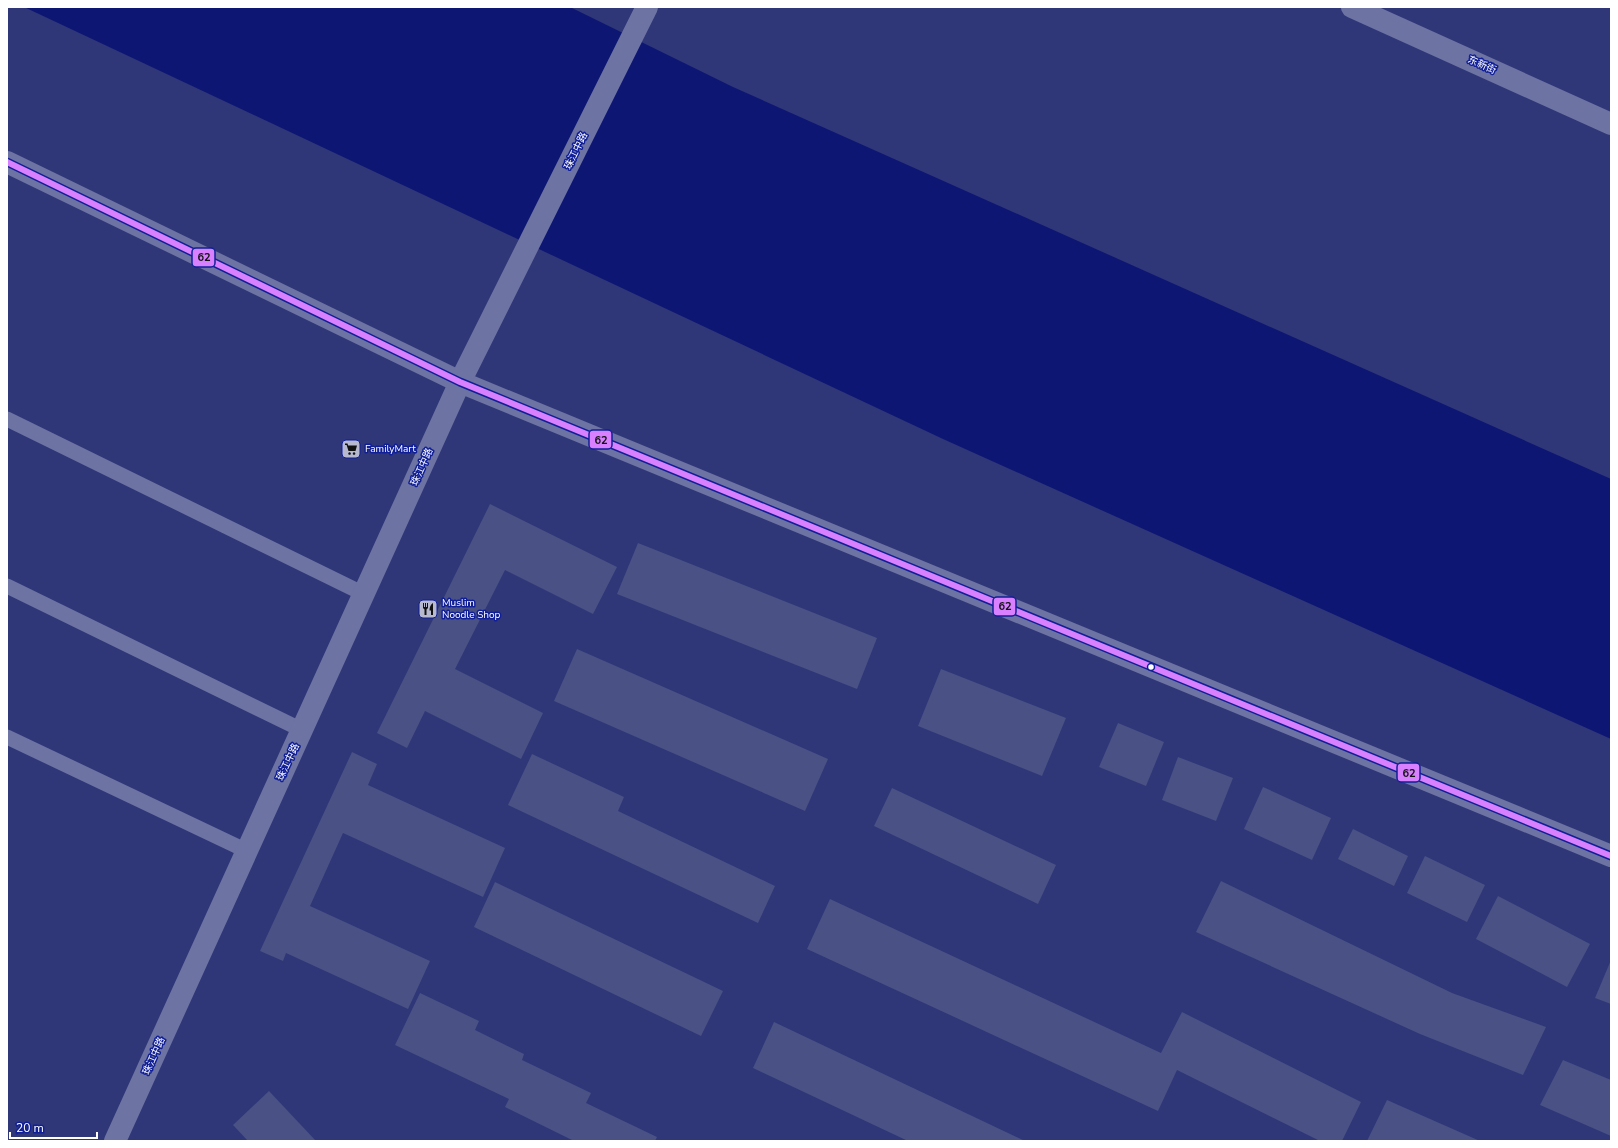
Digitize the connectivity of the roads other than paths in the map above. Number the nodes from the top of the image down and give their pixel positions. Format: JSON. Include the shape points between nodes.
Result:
{"nodes":[{"id":1,"x":647,"y":7,"type":"edge"},
{"id":2,"x":1352,"y":7,"type":"edge"},
{"id":3,"x":1611,"y":124,"type":"edge"},
{"id":4,"x":7,"y":162,"type":"edge"},
{"id":5,"x":460,"y":382,"type":"junction"},
{"id":6,"x":7,"y":419,"type":"edge"},
{"id":7,"x":7,"y":586,"type":"edge"},
{"id":8,"x":364,"y":594,"type":"junction"},
{"id":9,"x":302,"y":730,"type":"junction"},
{"id":10,"x":7,"y":737,"type":"edge"},
{"id":11,"x":247,"y":851,"type":"junction"},
{"id":12,"x":1611,"y":856,"type":"edge"},
{"id":13,"x":115,"y":1141,"type":"edge"}],
"edges":[{"from":1,"to":5,"type":"street","name":"珠江中路"},
{"from":2,"to":3,"type":"street","name":"东新街"},
{"from":4,"to":5,"type":"street"},
{"from":5,"to":8,"type":"street","name":"珠江中路"},
{"from":5,"to":12,"type":"street"},
{"from":6,"to":8,"type":"lane"},
{"from":7,"to":9,"type":"lane"},
{"from":8,"to":9,"type":"street","name":"珠江中路"},
{"from":9,"to":11,"type":"street","name":"珠江中路"},
{"from":10,"to":11,"type":"lane"},
{"from":11,"to":13,"type":"street","name":"珠江中路"}]}
